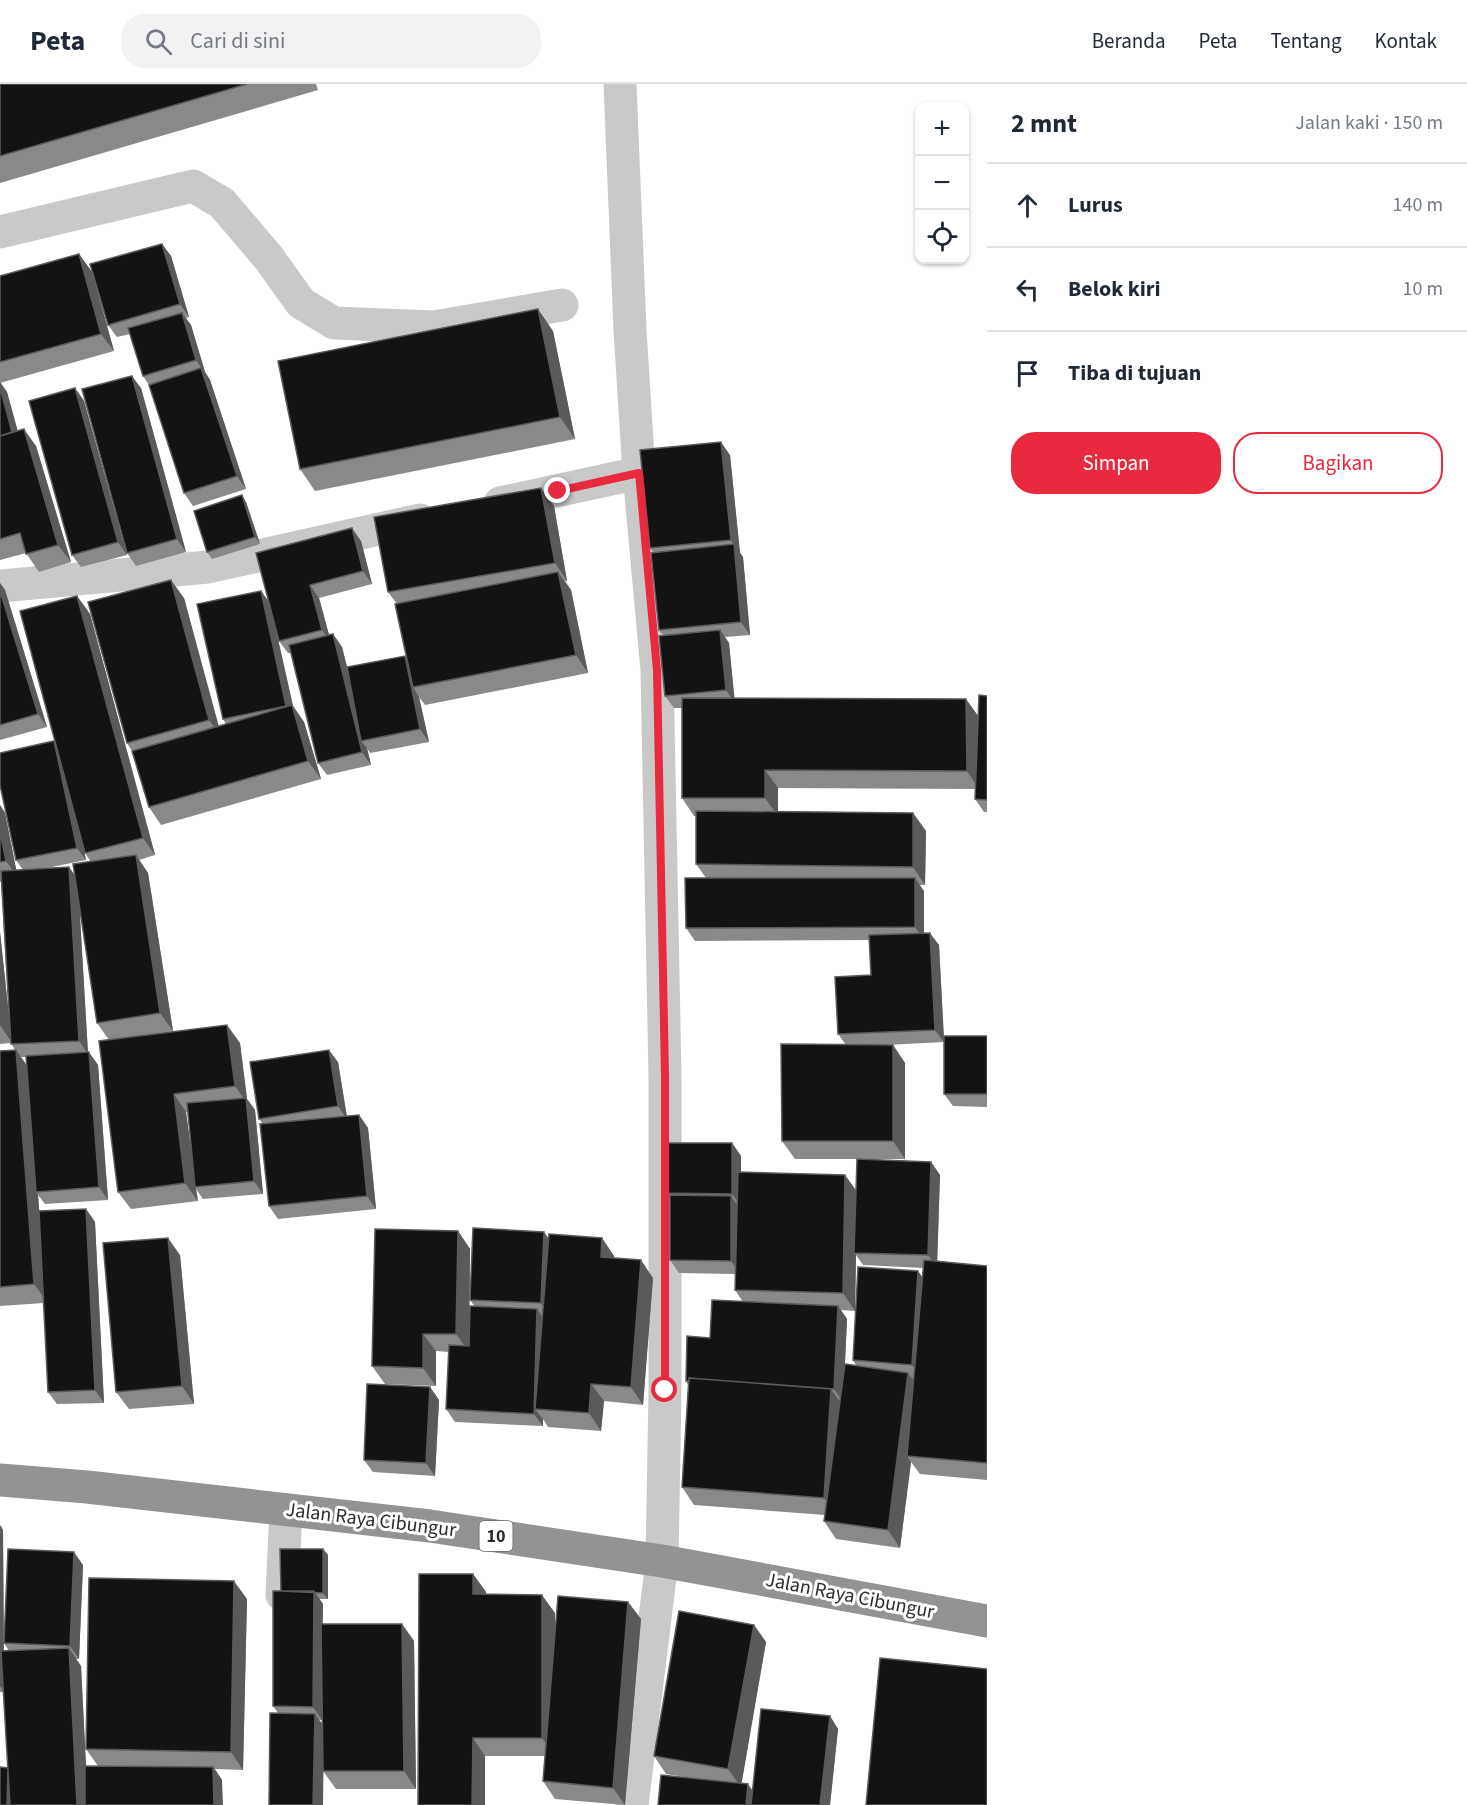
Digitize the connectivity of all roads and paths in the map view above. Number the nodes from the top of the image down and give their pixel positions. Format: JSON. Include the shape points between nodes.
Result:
{"nodes":[{"id":1,"x":620,"y":84,"type":"edge"},
{"id":2,"x":0,"y":232,"type":"edge"},
{"id":3,"x":562,"y":305,"type":"dead end"},
{"id":4,"x":639,"y":473,"type":"junction"},
{"id":5,"x":0,"y":586,"type":"edge"},
{"id":6,"x":0,"y":1480,"type":"edge"},
{"id":7,"x":286,"y":1510,"type":"junction"},
{"id":8,"x":662,"y":1561,"type":"junction"},
{"id":9,"x":987,"y":1621,"type":"edge"},
{"id":10,"x":280,"y":1629,"type":"edge"},
{"id":11,"x":632,"y":1805,"type":"edge"}],
"edges":[{"from":1,"to":4,"type":"street"},
{"from":2,"to":3,"type":"street","via":[[193,186],[222,202],[301,303],[334,323],[434,327]]},
{"from":4,"to":5,"type":"street","via":[[208,567]]},
{"from":4,"to":8,"type":"street","via":[[657,670],[665,1076]]},
{"from":6,"to":7,"type":"highway","name":"Jalan Raya Cibungur","number":"10","via":[[87,1486]]},
{"from":7,"to":8,"type":"highway","name":"Jalan Raya Cibungur","number":"10","via":[[430,1526]]},
{"from":7,"to":10,"type":"street"},
{"from":8,"to":9,"type":"highway","name":"Jalan Raya Cibungur","number":"10"},
{"from":8,"to":11,"type":"street"}]}
